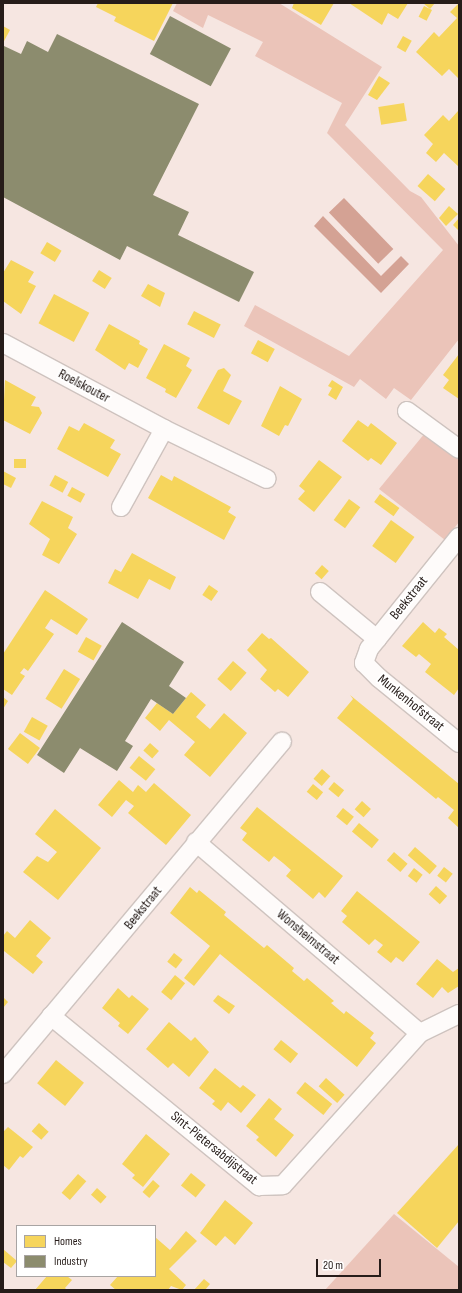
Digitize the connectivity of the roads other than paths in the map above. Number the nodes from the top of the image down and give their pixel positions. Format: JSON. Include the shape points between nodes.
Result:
{"nodes":[{"id":1,"x":3,"y":343,"type":"edge"},
{"id":2,"x":407,"y":410,"type":"dead end"},
{"id":3,"x":164,"y":430,"type":"junction"},
{"id":4,"x":459,"y":449,"type":"edge"},
{"id":5,"x":267,"y":480,"type":"dead end"},
{"id":6,"x":121,"y":507,"type":"dead end"},
{"id":7,"x":459,"y":537,"type":"edge"},
{"id":8,"x":320,"y":592,"type":"dead end"},
{"id":9,"x":377,"y":639,"type":"junction"},
{"id":10,"x":364,"y":663,"type":"joint"},
{"id":11,"x":282,"y":742,"type":"dead end"},
{"id":12,"x":459,"y":743,"type":"edge"},
{"id":13,"x":196,"y":842,"type":"junction"},
{"id":14,"x":459,"y":1014,"type":"edge"},
{"id":15,"x":51,"y":1016,"type":"junction"},
{"id":16,"x":420,"y":1033,"type":"junction"},
{"id":17,"x":3,"y":1074,"type":"edge"}],
"edges":[{"from":1,"to":3,"type":"street","name":"Roelskouter"},
{"from":2,"to":4,"type":"street"},
{"from":3,"to":5,"type":"street","name":"Roelskouter"},
{"from":3,"to":6,"type":"street"},
{"from":7,"to":9,"type":"street","name":"Beekstraat"},
{"from":8,"to":9,"type":"street"},
{"from":9,"to":10,"type":"street","name":"Beekstraat","via":[[369,649]]},
{"from":10,"to":12,"type":"street","name":"Munkenhofstraat"},
{"from":11,"to":13,"type":"street","name":"Beekstraat"},
{"from":13,"to":15,"type":"street","name":"Beekstraat"},
{"from":13,"to":16,"type":"street","name":"Wonsheimstraat"},
{"from":14,"to":16,"type":"street","name":"Sint-Pietersabdijstraat"},
{"from":15,"to":16,"type":"street","name":"Sint-Pietersabdijstraat","via":[[259,1186],[283,1184]]},
{"from":15,"to":17,"type":"street","name":"Beekstraat"}]}
